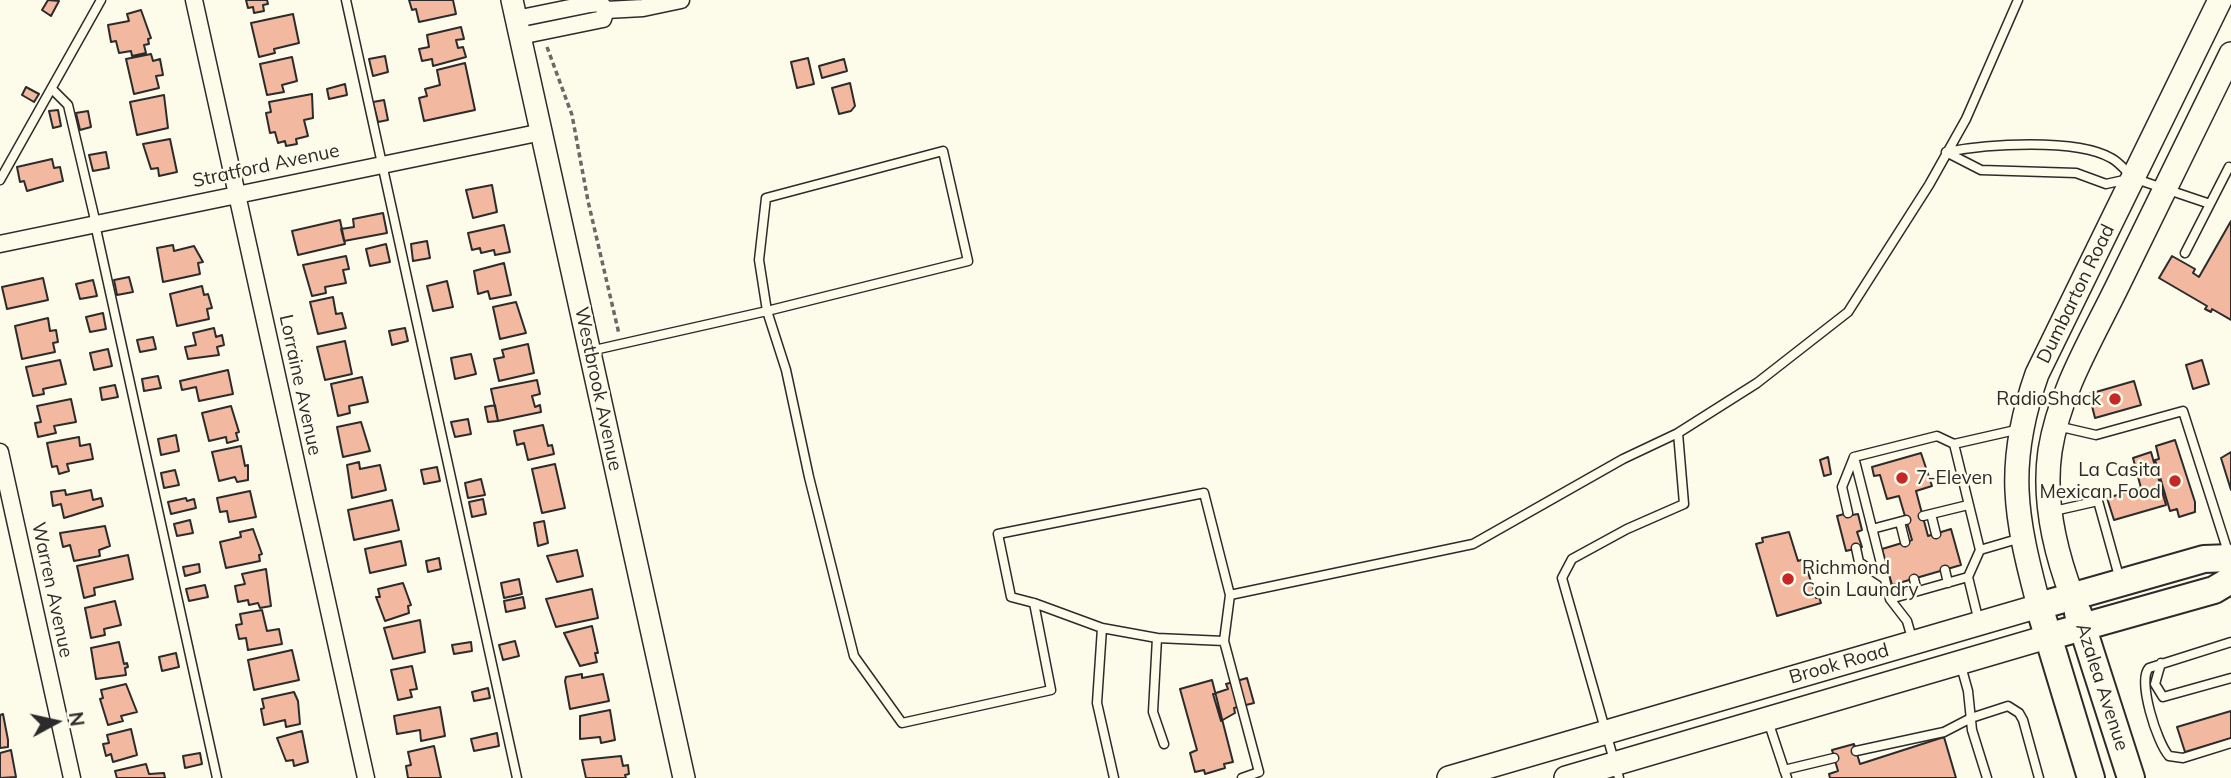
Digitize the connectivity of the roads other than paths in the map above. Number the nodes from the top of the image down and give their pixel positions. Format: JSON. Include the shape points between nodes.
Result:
{"nodes":[{"id":1,"x":101,"y":0,"type":"edge"},
{"id":2,"x":194,"y":0,"type":"edge"},
{"id":3,"x":346,"y":0,"type":"edge"},
{"id":4,"x":681,"y":0,"type":"edge"},
{"id":5,"x":2018,"y":0,"type":"edge"},
{"id":6,"x":2220,"y":0,"type":"edge"},
{"id":7,"x":516,"y":18,"type":"edge"},
{"id":8,"x":2231,"y":54,"type":"edge"},
{"id":9,"x":2225,"y":80,"type":"edge"},
{"id":10,"x":52,"y":89,"type":"junction"},
{"id":11,"x":542,"y":132,"type":"junction"},
{"id":12,"x":1946,"y":152,"type":"junction"},
{"id":13,"x":382,"y":164,"type":"junction"},
{"id":14,"x":2229,"y":167,"type":"dead end"},
{"id":15,"x":2133,"y":178,"type":"junction"},
{"id":16,"x":0,"y":180,"type":"edge"},
{"id":17,"x":2166,"y":187,"type":"junction"},
{"id":18,"x":236,"y":194,"type":"junction"},
{"id":19,"x":2210,"y":204,"type":"junction"},
{"id":20,"x":95,"y":224,"type":"junction"},
{"id":21,"x":0,"y":244,"type":"edge"},
{"id":22,"x":2185,"y":253,"type":"dead end"},
{"id":23,"x":767,"y":311,"type":"junction"},
{"id":24,"x":590,"y":351,"type":"junction"},
{"id":25,"x":2055,"y":425,"type":"junction"},
{"id":26,"x":2020,"y":429,"type":"junction"},
{"id":27,"x":1678,"y":433,"type":"junction"},
{"id":28,"x":1954,"y":444,"type":"junction"},
{"id":29,"x":0,"y":452,"type":"edge"},
{"id":30,"x":1854,"y":457,"type":"junction"},
{"id":31,"x":1968,"y":505,"type":"junction"},
{"id":32,"x":2050,"y":511,"type":"junction"},
{"id":33,"x":1848,"y":513,"type":"dead end"},
{"id":34,"x":1872,"y":529,"type":"junction"},
{"id":35,"x":1936,"y":534,"type":"dead end"},
{"id":36,"x":2022,"y":538,"type":"junction"},
{"id":37,"x":1905,"y":542,"type":"dead end"},
{"id":38,"x":1856,"y":548,"type":"dead end"},
{"id":39,"x":1980,"y":550,"type":"junction"},
{"id":40,"x":2231,"y":565,"type":"edge"},
{"id":41,"x":1945,"y":570,"type":"dead end"},
{"id":42,"x":1968,"y":577,"type":"junction"},
{"id":43,"x":1885,"y":579,"type":"junction"},
{"id":44,"x":1913,"y":579,"type":"dead end"},
{"id":45,"x":1948,"y":583,"type":"junction"},
{"id":46,"x":2121,"y":583,"type":"junction"},
{"id":47,"x":1917,"y":592,"type":"junction"},
{"id":48,"x":1230,"y":595,"type":"junction"},
{"id":49,"x":2072,"y":596,"type":"junction"},
{"id":50,"x":1890,"y":599,"type":"junction"},
{"id":51,"x":1034,"y":603,"type":"junction"},
{"id":52,"x":2039,"y":606,"type":"junction"},
{"id":53,"x":1980,"y":624,"type":"junction"},
{"id":54,"x":2083,"y":627,"type":"junction"},
{"id":55,"x":1102,"y":628,"type":"junction"},
{"id":56,"x":1157,"y":638,"type":"junction"},
{"id":57,"x":2047,"y":638,"type":"junction"},
{"id":58,"x":1224,"y":641,"type":"junction"},
{"id":59,"x":2231,"y":642,"type":"edge"},
{"id":60,"x":1913,"y":643,"type":"junction"},
{"id":61,"x":1960,"y":663,"type":"junction"},
{"id":62,"x":2161,"y":663,"type":"junction"},
{"id":63,"x":2231,"y":678,"type":"edge"},
{"id":64,"x":1971,"y":718,"type":"junction"},
{"id":65,"x":1768,"y":720,"type":"junction"},
{"id":66,"x":1607,"y":732,"type":"junction"},
{"id":67,"x":2231,"y":743,"type":"edge"},
{"id":68,"x":1164,"y":744,"type":"dead end"},
{"id":69,"x":1856,"y":751,"type":"dead end"},
{"id":70,"x":1834,"y":758,"type":"dead end"},
{"id":71,"x":1617,"y":771,"type":"edge"},
{"id":72,"x":1785,"y":774,"type":"edge"},
{"id":73,"x":72,"y":778,"type":"edge"},
{"id":74,"x":217,"y":778,"type":"edge"},
{"id":75,"x":366,"y":778,"type":"edge"},
{"id":76,"x":517,"y":778,"type":"edge"},
{"id":77,"x":684,"y":778,"type":"edge"},
{"id":78,"x":1114,"y":778,"type":"edge"},
{"id":79,"x":1242,"y":778,"type":"edge"},
{"id":80,"x":1449,"y":778,"type":"edge"},
{"id":81,"x":1566,"y":778,"type":"edge"},
{"id":82,"x":1987,"y":778,"type":"edge"},
{"id":83,"x":2039,"y":778,"type":"edge"},
{"id":84,"x":2091,"y":778,"type":"edge"},
{"id":85,"x":2131,"y":778,"type":"edge"}],
"edges":[{"from":1,"to":10,"type":"lane"},
{"from":2,"to":18,"type":"street","name":"Lorraine Avenue"},
{"from":3,"to":13,"type":"lane"},
{"from":4,"to":7,"type":"street","via":[[606,10],[600,3],[590,4]]},
{"from":5,"to":12,"type":"lane","via":[[1966,119]]},
{"from":6,"to":15,"type":"main road","name":"Dumbarton Road"},
{"from":7,"to":11,"type":"street","name":"Westbrook Avenue"},
{"from":8,"to":9,"type":"main road","name":"Dumbarton Road"},
{"from":9,"to":17,"type":"main road","name":"Dumbarton Road"},
{"from":10,"to":16,"type":"lane"},
{"from":10,"to":20,"type":"lane","via":[[68,105]]},
{"from":11,"to":13,"type":"street","name":"Stratford Avenue"},
{"from":11,"to":24,"type":"street","name":"Westbrook Avenue"},
{"from":12,"to":15,"type":"lane","via":[[1981,170],[2076,173],[2106,184]]},
{"from":12,"to":15,"type":"lane","via":[[1984,145],[2078,149],[2112,158]]},
{"from":12,"to":27,"type":"lane","via":[[1848,312],[1757,383]]},
{"from":13,"to":18,"type":"street","name":"Stratford Avenue"},
{"from":13,"to":76,"type":"lane"},
{"from":14,"to":19,"type":"lane"},
{"from":15,"to":17,"type":"lane"},
{"from":15,"to":26,"type":"main road","name":"Dumbarton Road","via":[[2037,374]]},
{"from":17,"to":19,"type":"lane"},
{"from":17,"to":25,"type":"main road","name":"Dumbarton Road","via":[[2079,364]]},
{"from":18,"to":20,"type":"street","name":"Stratford Avenue"},
{"from":18,"to":75,"type":"street","name":"Lorraine Avenue"},
{"from":19,"to":22,"type":"lane"},
{"from":20,"to":21,"type":"street","name":"Stratford Avenue"},
{"from":20,"to":74,"type":"lane"},
{"from":23,"to":23,"type":"lane","via":[[759,260],[766,198],[943,151],[968,261]]},
{"from":23,"to":24,"type":"lane"},
{"from":23,"to":51,"type":"lane","via":[[786,370],[854,656],[902,723],[1051,690]]},
{"from":24,"to":77,"type":"street","name":"Westbrook Avenue"},
{"from":25,"to":32,"type":"main road","name":"Dumbarton Road","via":[[2048,473]]},
{"from":25,"to":40,"type":"lane","via":[[2096,435],[2183,411]]},
{"from":26,"to":28,"type":"lane"},
{"from":26,"to":36,"type":"main road","name":"Dumbarton Road","via":[[2015,493]]},
{"from":27,"to":48,"type":"lane","via":[[1623,458],[1472,544]]},
{"from":27,"to":66,"type":"lane","via":[[1684,504],[1572,559],[1562,578]]},
{"from":28,"to":30,"type":"lane","via":[[1937,436]]},
{"from":28,"to":31,"type":"lane"},
{"from":29,"to":73,"type":"street","name":"Warren Avenue"},
{"from":30,"to":33,"type":"lane","via":[[1842,487]]},
{"from":30,"to":34,"type":"lane"},
{"from":31,"to":35,"type":"lane","via":[[1927,515]]},
{"from":31,"to":39,"type":"lane"},
{"from":32,"to":46,"type":"lane","via":[[2098,502]]},
{"from":32,"to":49,"type":"main road","name":"Dumbarton Road"},
{"from":34,"to":37,"type":"lane","via":[[1903,521]]},
{"from":34,"to":43,"type":"lane"},
{"from":36,"to":39,"type":"lane"},
{"from":36,"to":52,"type":"main road","name":"Dumbarton Road"},
{"from":38,"to":43,"type":"lane","via":[[1859,562]]},
{"from":39,"to":42,"type":"lane"},
{"from":40,"to":46,"type":"main road","name":"Brook Road","via":[[2204,559]]},
{"from":40,"to":54,"type":"main road","name":"Brook Road","via":[[2214,590]]},
{"from":41,"to":45,"type":"lane"},
{"from":42,"to":45,"type":"lane"},
{"from":42,"to":53,"type":"lane"},
{"from":43,"to":50,"type":"lane"},
{"from":44,"to":47,"type":"lane"},
{"from":45,"to":47,"type":"lane"},
{"from":46,"to":49,"type":"main road","name":"Brook Road"},
{"from":47,"to":50,"type":"lane"},
{"from":48,"to":51,"type":"lane","via":[[1204,492],[998,534],[1011,597]]},
{"from":48,"to":58,"type":"lane"},
{"from":49,"to":52,"type":"main road","name":"Brook Road"},
{"from":49,"to":54,"type":"main road","name":"Azalea Avenue"},
{"from":50,"to":60,"type":"lane","via":[[1907,621]]},
{"from":51,"to":55,"type":"lane"},
{"from":52,"to":53,"type":"main road","name":"Brook Road"},
{"from":52,"to":57,"type":"main road","name":"Azalea Avenue"},
{"from":53,"to":60,"type":"main road","name":"Brook Road"},
{"from":54,"to":57,"type":"main road","name":"Brook Road"},
{"from":54,"to":85,"type":"main road","name":"Azalea Avenue"},
{"from":55,"to":56,"type":"lane"},
{"from":55,"to":78,"type":"lane","via":[[1097,703]]},
{"from":56,"to":58,"type":"lane"},
{"from":56,"to":68,"type":"lane","via":[[1153,712]]},
{"from":57,"to":61,"type":"main road","name":"Brook Road"},
{"from":57,"to":84,"type":"main road","name":"Azalea Avenue"},
{"from":58,"to":79,"type":"lane","via":[[1259,772]]},
{"from":59,"to":62,"type":"lane"},
{"from":60,"to":66,"type":"main road","name":"Brook Road"},
{"from":61,"to":64,"type":"lane"},
{"from":61,"to":65,"type":"main road","name":"Brook Road"},
{"from":62,"to":63,"type":"lane","via":[[2155,684],[2163,697]]},
{"from":62,"to":67,"type":"lane","via":[[2149,668],[2143,680],[2164,751],[2183,758]]},
{"from":64,"to":69,"type":"lane","via":[[1944,732]]},
{"from":64,"to":82,"type":"lane"},
{"from":64,"to":83,"type":"lane","via":[[1998,707],[2014,709],[2026,730]]},
{"from":65,"to":71,"type":"main road","name":"Brook Road"},
{"from":65,"to":72,"type":"lane"},
{"from":66,"to":71,"type":"lane"},
{"from":66,"to":80,"type":"main road","name":"Brook Road"},
{"from":70,"to":72,"type":"lane"},
{"from":71,"to":81,"type":"main road","name":"Brook Road"}]}
